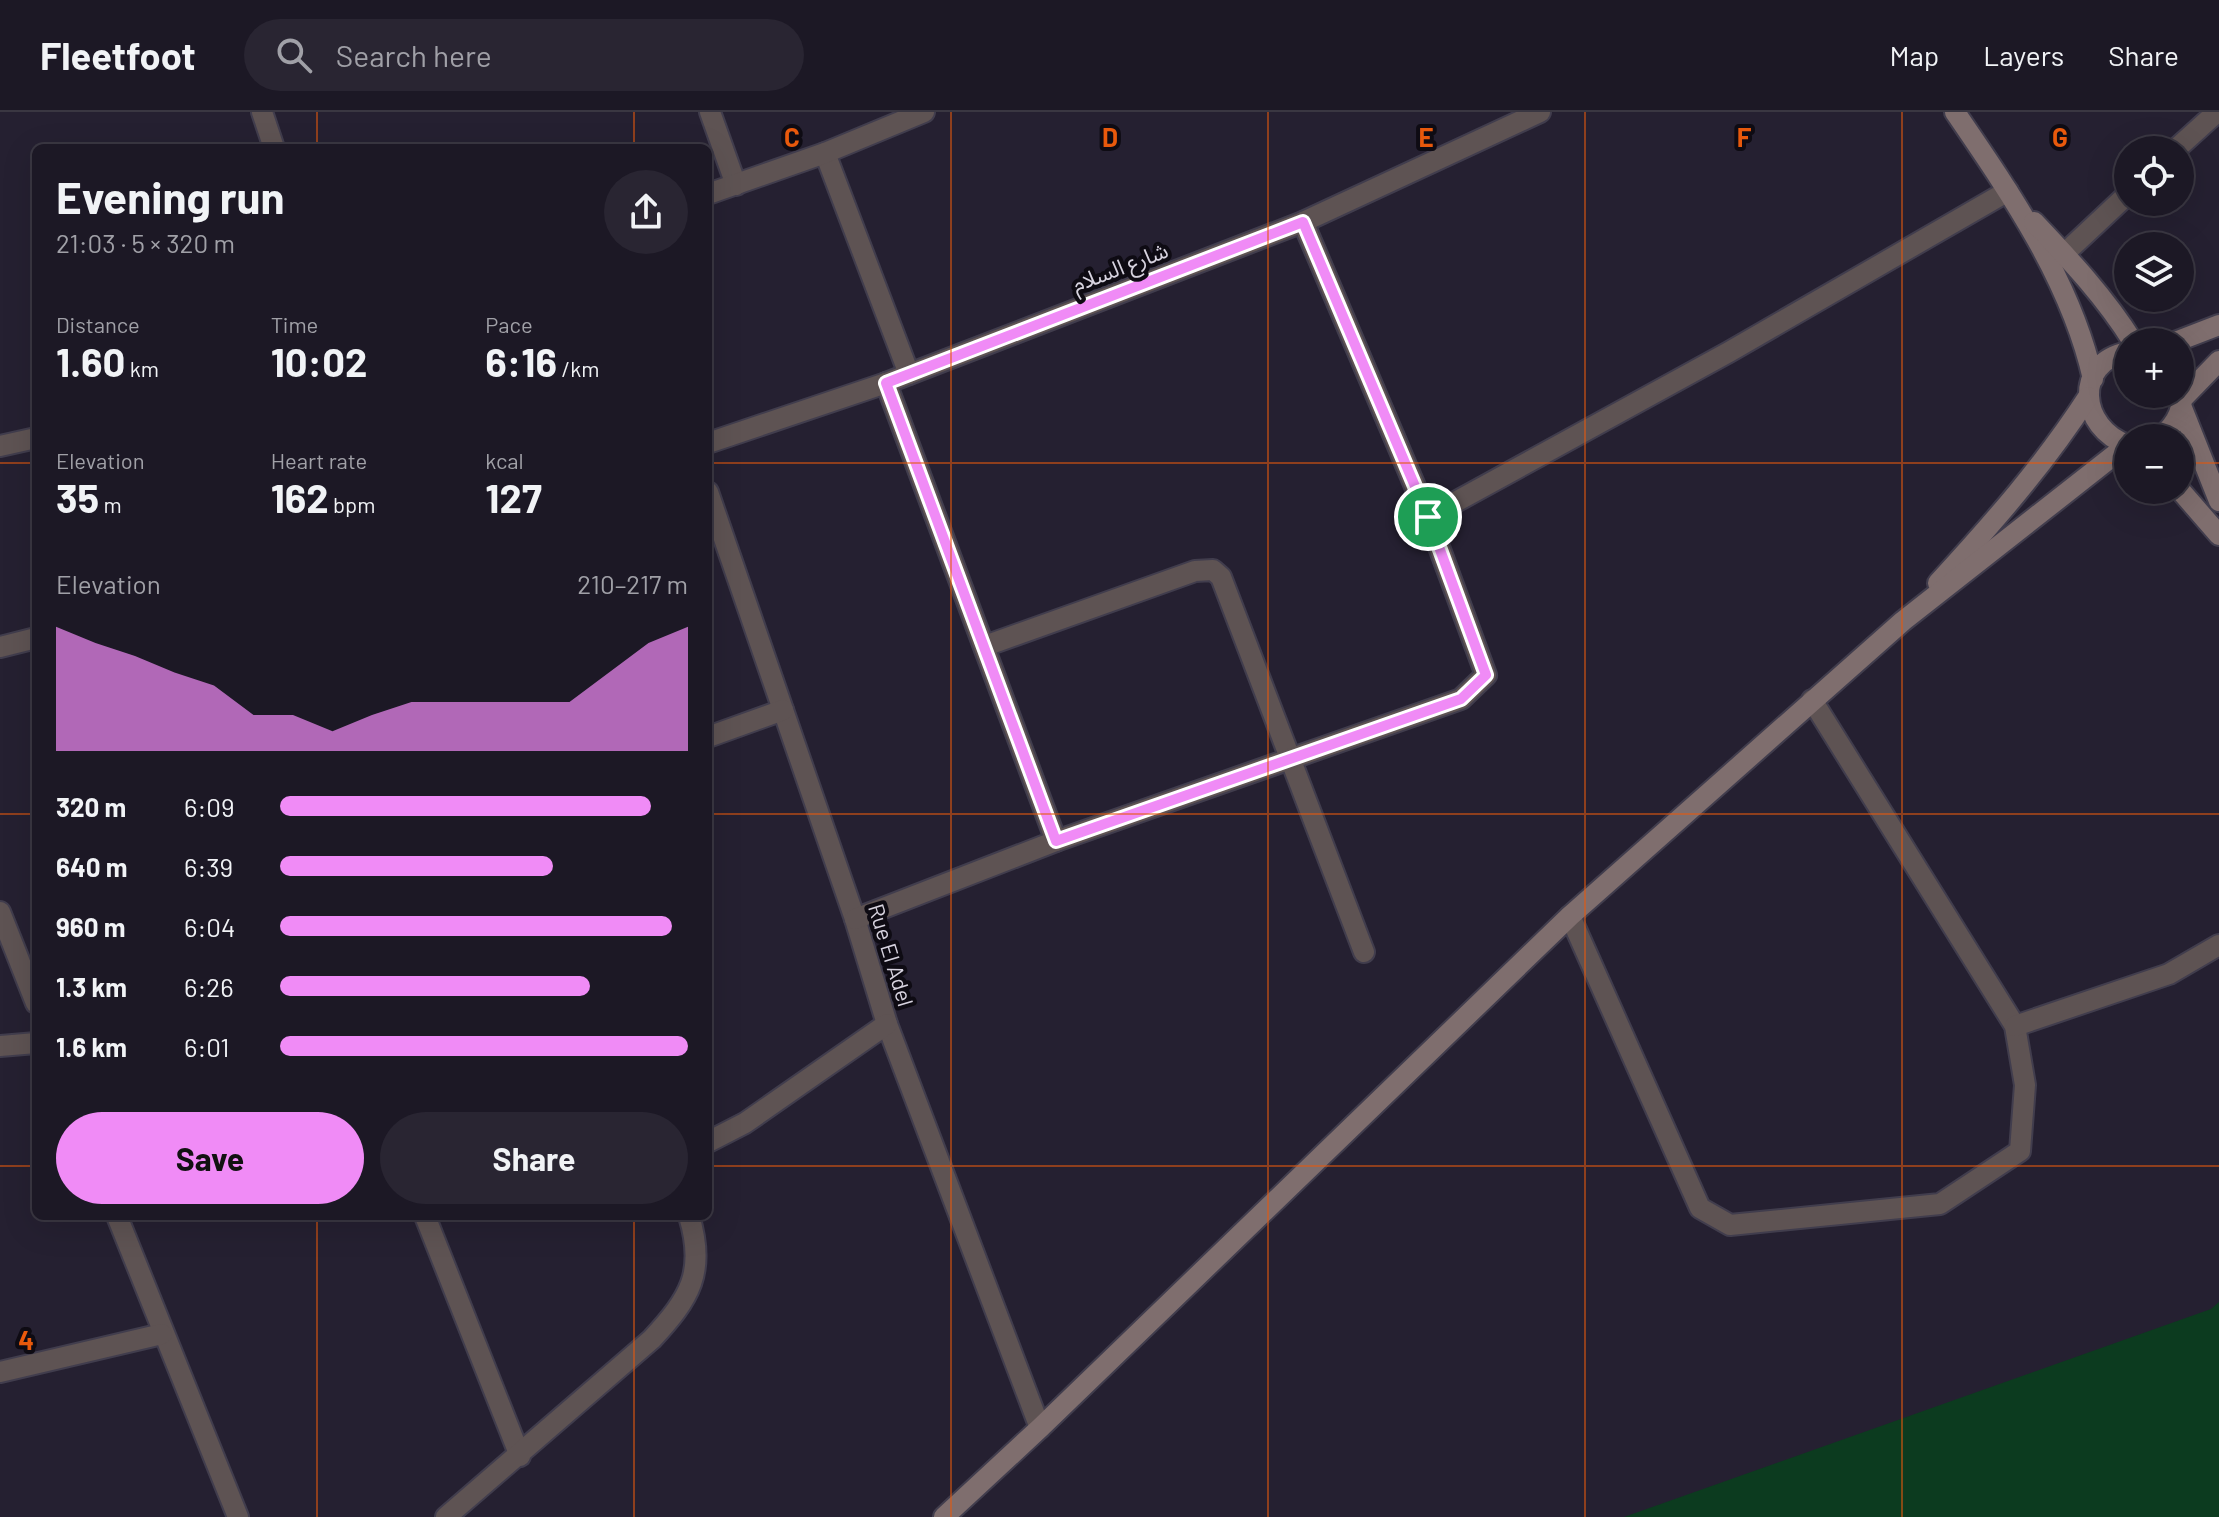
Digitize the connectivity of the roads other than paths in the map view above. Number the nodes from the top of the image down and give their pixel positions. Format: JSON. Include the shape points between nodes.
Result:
{"nodes":[{"id":1,"x":262,"y":112,"type":"edge"},
{"id":2,"x":710,"y":112,"type":"edge"},
{"id":3,"x":924,"y":112,"type":"edge"},
{"id":4,"x":1955,"y":112,"type":"edge"},
{"id":5,"x":1535,"y":113,"type":"edge"},
{"id":6,"x":2211,"y":114,"type":"edge"},
{"id":7,"x":2189,"y":136,"type":"edge"},
{"id":8,"x":273,"y":144,"type":"edge"},
{"id":9,"x":825,"y":153,"type":"junction"},
{"id":10,"x":736,"y":185,"type":"junction"},
{"id":11,"x":712,"y":193,"type":"edge"},
{"id":12,"x":2012,"y":196,"type":"junction"},
{"id":13,"x":2114,"y":207,"type":"edge"},
{"id":14,"x":1303,"y":222,"type":"junction"},
{"id":15,"x":2064,"y":254,"type":"junction"},
{"id":16,"x":2219,"y":325,"type":"edge"},
{"id":17,"x":2124,"y":328,"type":"edge"},
{"id":18,"x":2194,"y":335,"type":"edge"},
{"id":19,"x":2114,"y":358,"type":"edge"},
{"id":20,"x":2219,"y":361,"type":"edge"},
{"id":21,"x":909,"y":374,"type":"junction"},
{"id":22,"x":886,"y":383,"type":"junction"},
{"id":23,"x":2194,"y":385,"type":"edge"},
{"id":24,"x":2090,"y":388,"type":"junction"},
{"id":25,"x":2186,"y":408,"type":"edge"},
{"id":26,"x":2114,"y":437,"type":"edge"},
{"id":27,"x":32,"y":439,"type":"edge"},
{"id":28,"x":712,"y":442,"type":"edge"},
{"id":29,"x":0,"y":446,"type":"edge"},
{"id":30,"x":2114,"y":456,"type":"edge"},
{"id":31,"x":2219,"y":501,"type":"edge"},
{"id":32,"x":712,"y":504,"type":"edge"},
{"id":33,"x":2192,"y":504,"type":"edge"},
{"id":34,"x":1428,"y":517,"type":"junction"},
{"id":35,"x":2219,"y":535,"type":"edge"},
{"id":36,"x":1903,"y":621,"type":"junction"},
{"id":37,"x":32,"y":639,"type":"edge"},
{"id":38,"x":985,"y":646,"type":"junction"},
{"id":39,"x":0,"y":647,"type":"edge"},
{"id":40,"x":1812,"y":700,"type":"junction"},
{"id":41,"x":783,"y":710,"type":"junction"},
{"id":42,"x":712,"y":736,"type":"edge"},
{"id":43,"x":1292,"y":759,"type":"junction"},
{"id":44,"x":1056,"y":841,"type":"junction"},
{"id":45,"x":0,"y":912,"type":"edge"},
{"id":46,"x":1570,"y":916,"type":"junction"},
{"id":47,"x":855,"y":919,"type":"junction"},
{"id":48,"x":2219,"y":945,"type":"edge"},
{"id":49,"x":1364,"y":952,"type":"dead end"},
{"id":50,"x":32,"y":993,"type":"edge"},
{"id":51,"x":887,"y":1024,"type":"junction"},
{"id":52,"x":2015,"y":1026,"type":"junction"},
{"id":53,"x":32,"y":1043,"type":"edge"},
{"id":54,"x":0,"y":1046,"type":"edge"},
{"id":55,"x":712,"y":1140,"type":"edge"},
{"id":56,"x":119,"y":1220,"type":"edge"},
{"id":57,"x":427,"y":1220,"type":"edge"},
{"id":58,"x":690,"y":1220,"type":"edge"},
{"id":59,"x":162,"y":1334,"type":"junction"},
{"id":60,"x":0,"y":1372,"type":"edge"},
{"id":61,"x":1040,"y":1428,"type":"junction"},
{"id":62,"x":520,"y":1456,"type":"junction"},
{"id":63,"x":238,"y":1517,"type":"edge"},
{"id":64,"x":446,"y":1517,"type":"edge"},
{"id":65,"x":944,"y":1517,"type":"edge"}],
"edges":[{"from":1,"to":8,"type":"street"},
{"from":2,"to":10,"type":"street"},
{"from":3,"to":9,"type":"street"},
{"from":4,"to":12,"type":"main road"},
{"from":5,"to":14,"type":"street","name":"شارع السلام"},
{"from":6,"to":7,"type":"street"},
{"from":9,"to":10,"type":"street"},
{"from":9,"to":21,"type":"street"},
{"from":10,"to":11,"type":"street"},
{"from":12,"to":15,"type":"main road"},
{"from":12,"to":24,"type":"main road","via":[[2065,296],[2085,346]]},
{"from":12,"to":34,"type":"street"},
{"from":13,"to":15,"type":"street"},
{"from":14,"to":21,"type":"street","name":"شارع السلام"},
{"from":14,"to":34,"type":"street"},
{"from":15,"to":17,"type":"main road"},
{"from":16,"to":18,"type":"main road"},
{"from":19,"to":24,"type":"main road","via":[[2103,363]]},
{"from":20,"to":23,"type":"main road"},
{"from":21,"to":22,"type":"street","name":"شارع السلام"},
{"from":22,"to":28,"type":"street","name":"شارع السلام"},
{"from":22,"to":38,"type":"street"},
{"from":24,"to":26,"type":"main road","via":[[2091,414],[2099,428]]},
{"from":24,"to":36,"type":"main road","via":[[2050,456],[2019,495]]},
{"from":25,"to":31,"type":"main road"},
{"from":27,"to":29,"type":"street"},
{"from":30,"to":36,"type":"main road"},
{"from":32,"to":41,"type":"street","name":"Rue El Adel"},
{"from":33,"to":35,"type":"main road"},
{"from":34,"to":43,"type":"street","via":[[1486,675],[1461,699]]},
{"from":36,"to":40,"type":"main road"},
{"from":37,"to":39,"type":"street"},
{"from":38,"to":43,"type":"street","via":[[1195,571],[1213,570],[1221,577]]},
{"from":38,"to":44,"type":"street"},
{"from":40,"to":46,"type":"main road"},
{"from":40,"to":52,"type":"street"},
{"from":41,"to":42,"type":"street"},
{"from":41,"to":47,"type":"street","name":"Rue El Adel"},
{"from":43,"to":44,"type":"street"},
{"from":43,"to":49,"type":"street"},
{"from":44,"to":47,"type":"street"},
{"from":45,"to":50,"type":"street"},
{"from":46,"to":52,"type":"street","via":[[1700,1208],[1730,1225],[1940,1204],[2020,1151],[2025,1085]]},
{"from":46,"to":61,"type":"main road"},
{"from":47,"to":51,"type":"street","name":"Rue El Adel"},
{"from":48,"to":52,"type":"street","via":[[2169,974]]},
{"from":51,"to":55,"type":"street","via":[[745,1123]]},
{"from":51,"to":61,"type":"street","name":"Rue El Adel"},
{"from":53,"to":54,"type":"street"},
{"from":56,"to":59,"type":"street"},
{"from":57,"to":62,"type":"street"},
{"from":58,"to":62,"type":"street","via":[[698,1246],[696,1268],[672,1317]]},
{"from":59,"to":60,"type":"street"},
{"from":59,"to":63,"type":"street"},
{"from":61,"to":65,"type":"main road"},
{"from":62,"to":64,"type":"street"}]}
